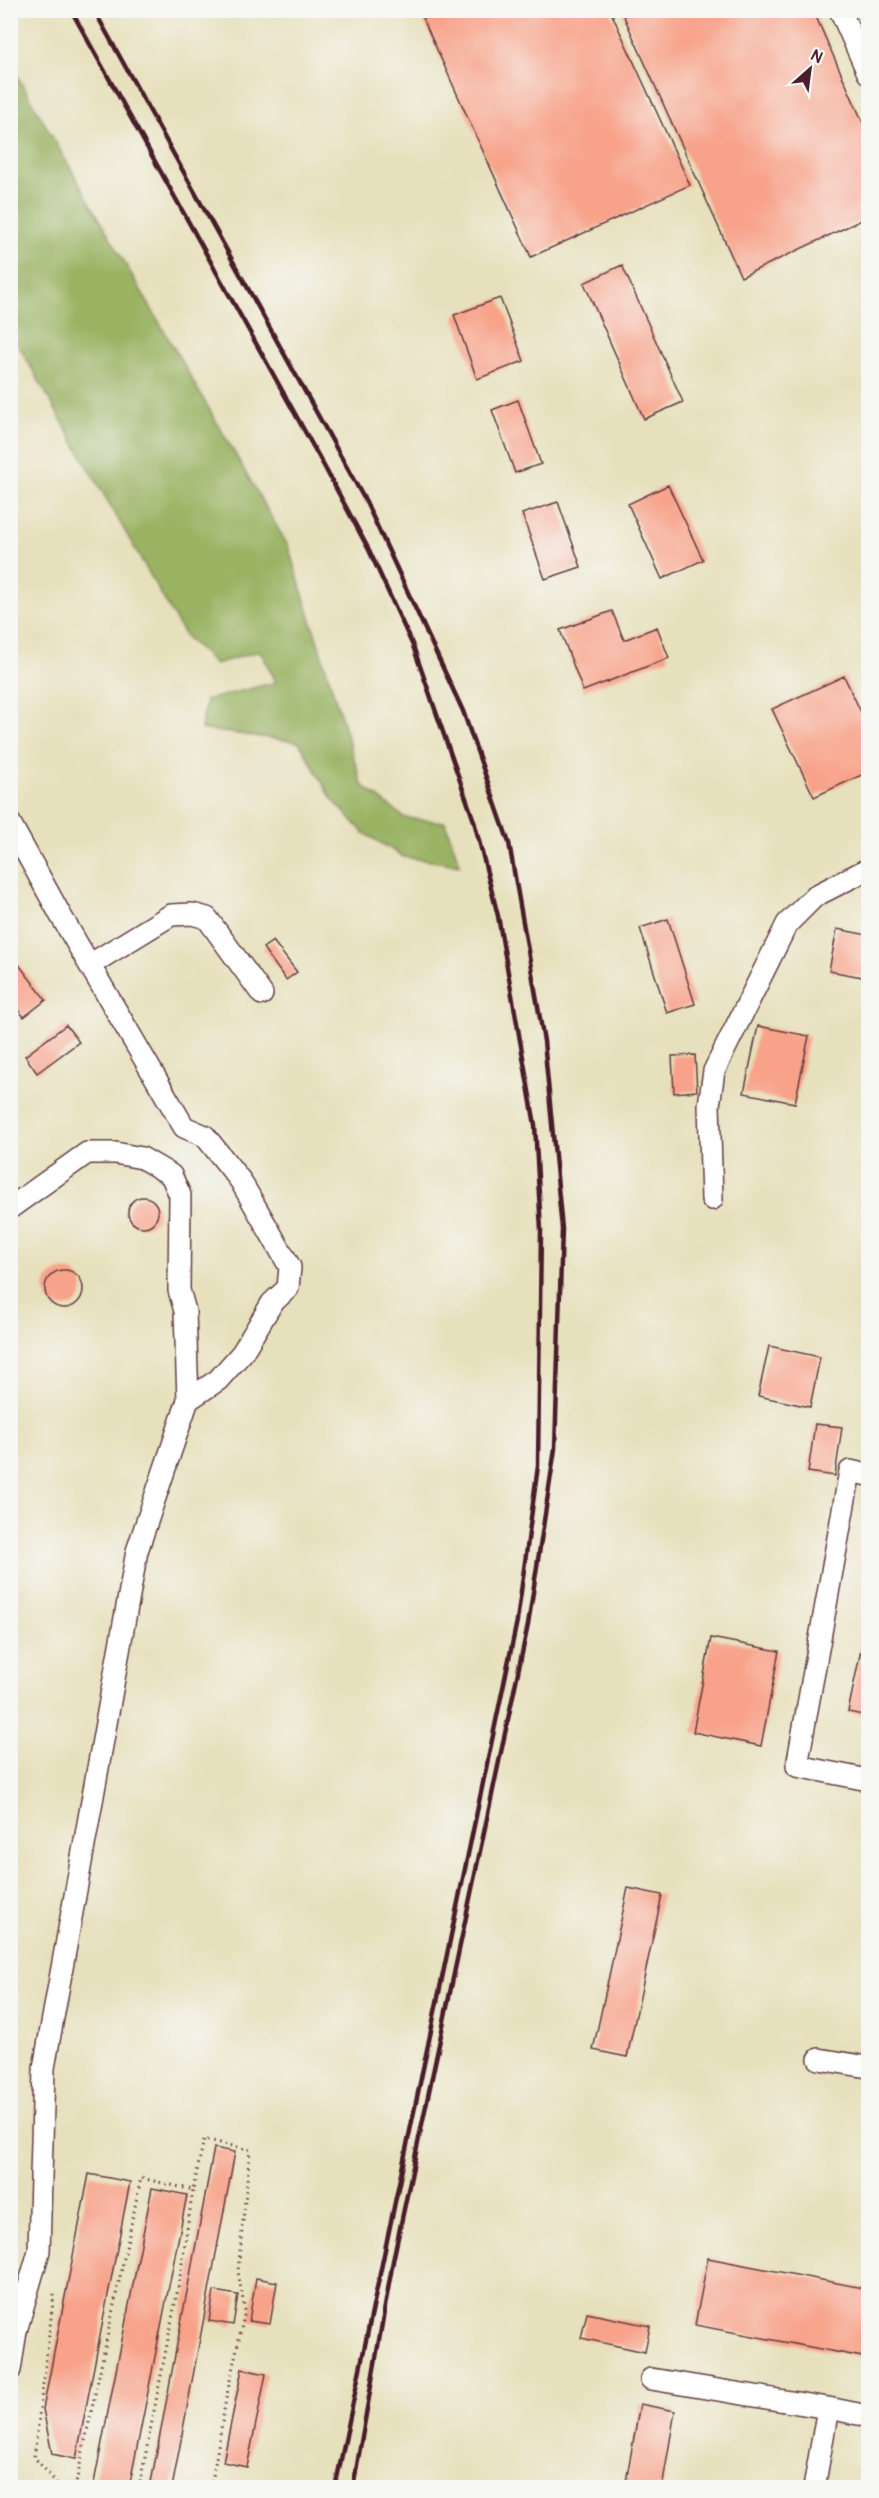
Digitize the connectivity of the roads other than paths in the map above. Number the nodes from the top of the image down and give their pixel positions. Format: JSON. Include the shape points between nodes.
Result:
{"nodes":[{"id":1,"x":840,"y":10,"type":"edge"},
{"id":2,"x":868,"y":73,"type":"edge"},
{"id":3,"x":10,"y":823,"type":"edge"},
{"id":4,"x":868,"y":869,"type":"edge"},
{"id":5,"x":91,"y":964,"type":"junction"},
{"id":6,"x":262,"y":994,"type":"dead end"},
{"id":7,"x":712,"y":1199,"type":"dead end"},
{"id":8,"x":10,"y":1208,"type":"edge"},
{"id":9,"x":188,"y":1400,"type":"junction"},
{"id":10,"x":868,"y":1475,"type":"edge"},
{"id":11,"x":868,"y":1780,"type":"edge"},
{"id":12,"x":819,"y":2059,"type":"dead end"},
{"id":13,"x":868,"y":2067,"type":"edge"},
{"id":14,"x":10,"y":2370,"type":"edge"},
{"id":15,"x":651,"y":2379,"type":"dead end"},
{"id":16,"x":828,"y":2408,"type":"junction"},
{"id":17,"x":868,"y":2416,"type":"edge"},
{"id":18,"x":814,"y":2487,"type":"edge"}],
"edges":[{"from":1,"to":2,"type":"lane"},
{"from":3,"to":5,"type":"lane"},
{"from":4,"to":7,"type":"lane","via":[[815,896],[787,924],[714,1071],[709,1105]]},
{"from":5,"to":6,"type":"lane","via":[[171,915],[192,914],[207,918]]},
{"from":5,"to":9,"type":"lane","via":[[184,1126],[205,1136],[240,1180],[290,1267],[288,1288],[272,1304],[242,1353],[218,1380]]},
{"from":8,"to":9,"type":"lane","via":[[87,1153],[142,1158],[171,1175],[180,1195],[179,1290],[185,1311]]},
{"from":9,"to":14,"type":"lane","via":[[137,1551],[44,2068],[39,2251],[16,2331]]},
{"from":10,"to":11,"type":"lane","via":[[850,1471],[796,1767]]},
{"from":12,"to":13,"type":"lane"},
{"from":15,"to":16,"type":"lane"},
{"from":16,"to":17,"type":"lane"},
{"from":16,"to":18,"type":"lane"}]}
